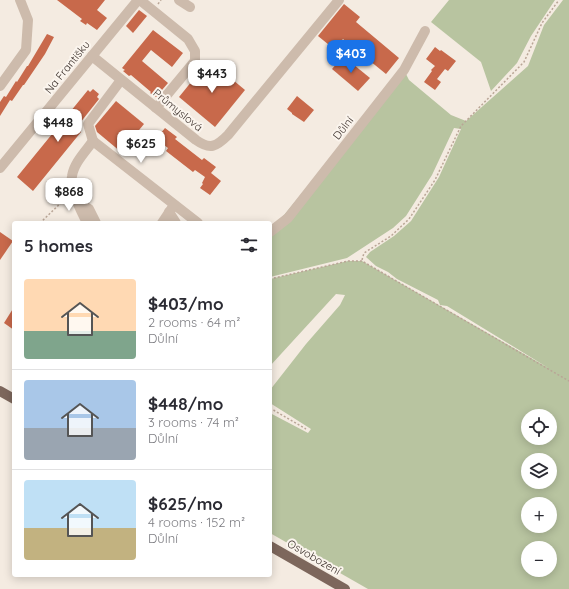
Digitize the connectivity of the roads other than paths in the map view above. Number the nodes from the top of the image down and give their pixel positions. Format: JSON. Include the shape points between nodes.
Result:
{"nodes":[{"id":1,"x":20,"y":0,"type":"edge"},
{"id":2,"x":139,"y":0,"type":"edge"},
{"id":3,"x":179,"y":0,"type":"edge"},
{"id":4,"x":339,"y":0,"type":"edge"},
{"id":5,"x":190,"y":7,"type":"dead end"},
{"id":6,"x":425,"y":31,"type":"dead end"},
{"id":7,"x":92,"y":56,"type":"junction"},
{"id":8,"x":121,"y":80,"type":"junction"},
{"id":9,"x":0,"y":86,"type":"edge"},
{"id":10,"x":156,"y":108,"type":"junction"},
{"id":11,"x":93,"y":142,"type":"junction"},
{"id":12,"x":0,"y":168,"type":"edge"},
{"id":13,"x":75,"y":197,"type":"junction"},
{"id":14,"x":172,"y":208,"type":"junction"},
{"id":15,"x":86,"y":221,"type":"edge"},
{"id":16,"x":95,"y":221,"type":"edge"},
{"id":17,"x":163,"y":221,"type":"edge"},
{"id":18,"x":175,"y":221,"type":"edge"},
{"id":19,"x":195,"y":221,"type":"edge"},
{"id":20,"x":272,"y":230,"type":"edge"},
{"id":21,"x":0,"y":391,"type":"edge"},
{"id":22,"x":12,"y":398,"type":"edge"},
{"id":23,"x":272,"y":547,"type":"edge"},
{"id":24,"x":345,"y":589,"type":"edge"}],
"edges":[{"from":1,"to":9,"type":"street","via":[[28,20],[26,50]]},
{"from":2,"to":7,"type":"street","name":"Na Františku"},
{"from":2,"to":10,"type":"street","via":[[188,39],[195,51],[195,61]]},
{"from":3,"to":5,"type":"street"},
{"from":4,"to":10,"type":"street","name":"Průmyslová","via":[[220,143],[212,146],[203,145]]},
{"from":6,"to":20,"type":"street","name":"Důlní","via":[[404,70],[288,218]]},
{"from":7,"to":8,"type":"street","name":"Průmyslová"},
{"from":7,"to":12,"type":"street","name":"Na Františku"},
{"from":8,"to":10,"type":"street","name":"Průmyslová"},
{"from":8,"to":11,"type":"street","via":[[88,124]]},
{"from":11,"to":13,"type":"street","via":[[77,162],[71,177]]},
{"from":11,"to":14,"type":"street"},
{"from":13,"to":15,"type":"street"},
{"from":13,"to":16,"type":"street","via":[[89,210]]},
{"from":14,"to":17,"type":"street"},
{"from":14,"to":18,"type":"street"},
{"from":14,"to":19,"type":"street"},
{"from":21,"to":22,"type":"main road"},
{"from":23,"to":24,"type":"main road","name":"Osvobození"}]}
